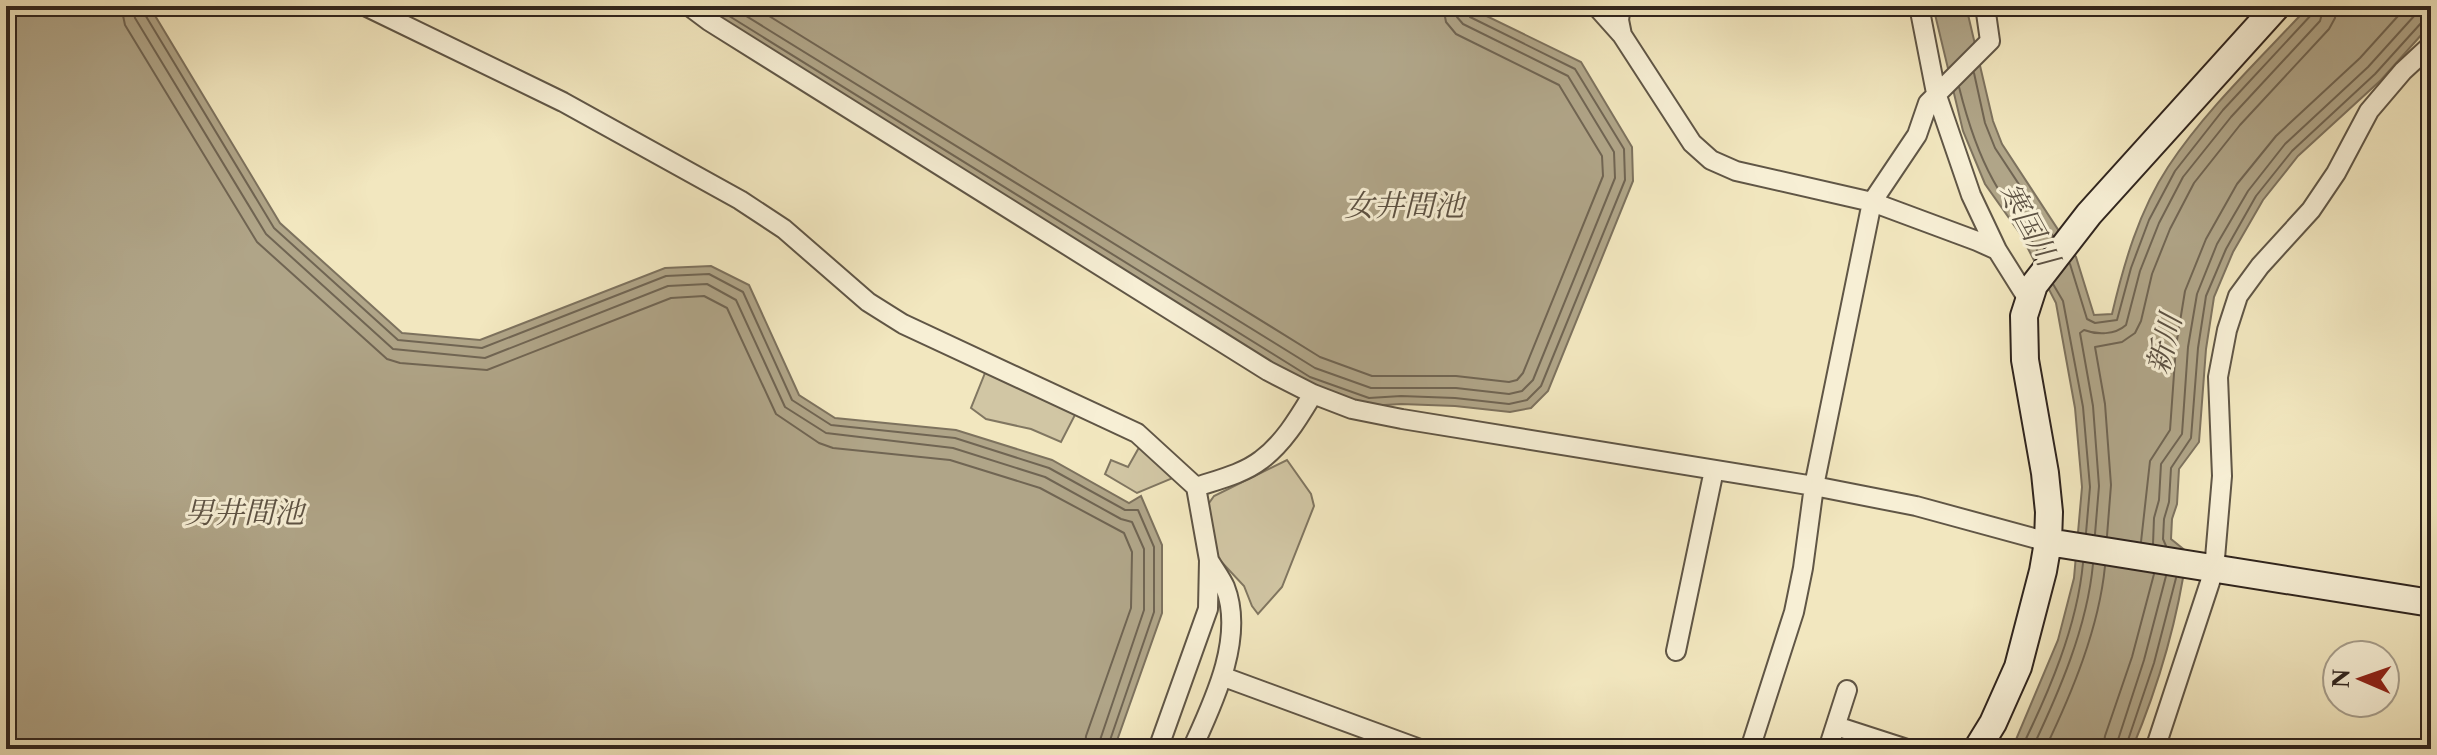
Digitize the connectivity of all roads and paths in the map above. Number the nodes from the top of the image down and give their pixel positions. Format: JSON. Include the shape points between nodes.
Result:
{"nodes":[{"id":1,"x":365,"y":6,"type":"edge"},
{"id":2,"x":689,"y":6,"type":"edge"},
{"id":3,"x":1596,"y":6,"type":"edge"},
{"id":4,"x":1621,"y":6,"type":"edge"},
{"id":5,"x":1919,"y":6,"type":"edge"},
{"id":6,"x":1985,"y":6,"type":"edge"},
{"id":7,"x":2277,"y":6,"type":"edge"},
{"id":8,"x":1622,"y":35,"type":"junction"},
{"id":9,"x":2431,"y":45,"type":"edge"},
{"id":10,"x":1941,"y":89,"type":"junction"},
{"id":11,"x":1872,"y":202,"type":"junction"},
{"id":12,"x":1997,"y":250,"type":"junction"},
{"id":13,"x":2032,"y":293,"type":"junction"},
{"id":14,"x":1313,"y":394,"type":"junction"},
{"id":15,"x":1714,"y":470,"type":"junction"},
{"id":16,"x":1814,"y":486,"type":"junction"},
{"id":17,"x":1196,"y":487,"type":"junction"},
{"id":18,"x":2054,"y":543,"type":"junction"},
{"id":19,"x":1209,"y":560,"type":"junction"},
{"id":20,"x":2206,"y":569,"type":"junction"},
{"id":21,"x":2431,"y":603,"type":"edge"},
{"id":22,"x":1676,"y":651,"type":"dead end"},
{"id":23,"x":1224,"y":677,"type":"junction"},
{"id":24,"x":1847,"y":690,"type":"dead end"},
{"id":25,"x":1836,"y":726,"type":"junction"},
{"id":26,"x":1158,"y":749,"type":"edge"},
{"id":27,"x":1192,"y":749,"type":"edge"},
{"id":28,"x":1420,"y":749,"type":"edge"},
{"id":29,"x":1750,"y":749,"type":"edge"},
{"id":30,"x":1828,"y":749,"type":"edge"},
{"id":31,"x":1907,"y":749,"type":"edge"},
{"id":32,"x":1977,"y":749,"type":"edge"},
{"id":33,"x":2155,"y":749,"type":"edge"}],
"edges":[{"from":1,"to":17,"type":"street","via":[[563,102],[740,200],[784,229],[868,302],[903,324],[1137,433]]},
{"from":2,"to":14,"type":"street","via":[[1241,355]]},
{"from":3,"to":8,"type":"street"},
{"from":4,"to":8,"type":"street"},
{"from":5,"to":10,"type":"street"},
{"from":6,"to":10,"type":"street","via":[[1990,41]]},
{"from":7,"to":13,"type":"street","via":[[2067,240]]},
{"from":8,"to":11,"type":"street","via":[[1692,143],[1711,160],[1736,171]]},
{"from":9,"to":20,"type":"street","via":[[2369,111],[2311,210],[2238,296],[2218,377],[2222,476]]},
{"from":10,"to":11,"type":"street"},
{"from":10,"to":12,"type":"street","via":[[1971,195]]},
{"from":11,"to":12,"type":"street"},
{"from":11,"to":16,"type":"street"},
{"from":12,"to":13,"type":"street"},
{"from":13,"to":18,"type":"street","via":[[2024,316],[2025,360]]},
{"from":14,"to":15,"type":"street","via":[[1402,419]]},
{"from":14,"to":17,"type":"street","via":[[1292,429],[1261,460]]},
{"from":15,"to":16,"type":"street"},
{"from":15,"to":22,"type":"street"},
{"from":16,"to":18,"type":"street","via":[[1916,506]]},
{"from":16,"to":29,"type":"street","via":[[1794,612]]},
{"from":17,"to":19,"type":"street"},
{"from":18,"to":20,"type":"street"},
{"from":18,"to":32,"type":"street","via":[[2018,667]]},
{"from":19,"to":23,"type":"street","via":[[1225,586],[1231,610]]},
{"from":19,"to":26,"type":"street","via":[[1208,609]]},
{"from":20,"to":21,"type":"street"},
{"from":20,"to":33,"type":"street"},
{"from":23,"to":27,"type":"street"},
{"from":23,"to":28,"type":"street"},
{"from":24,"to":25,"type":"street"},
{"from":25,"to":30,"type":"street"},
{"from":25,"to":31,"type":"street"}]}
